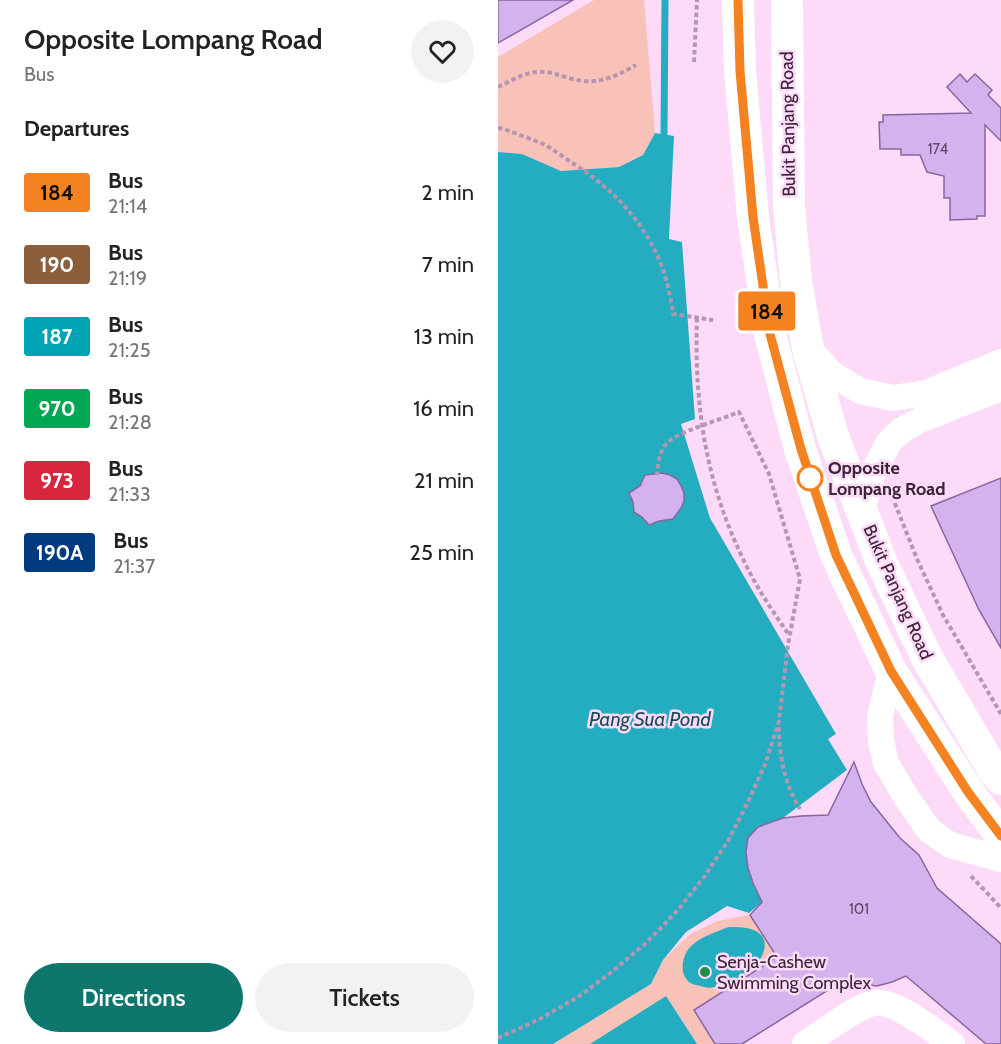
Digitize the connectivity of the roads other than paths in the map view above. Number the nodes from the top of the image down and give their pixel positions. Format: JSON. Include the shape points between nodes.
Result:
{"nodes":[{"id":1,"x":738,"y":0,"type":"edge"},
{"id":2,"x":787,"y":0,"type":"edge"},
{"id":3,"x":808,"y":349,"type":"junction"},
{"id":4,"x":1001,"y":363,"type":"edge"},
{"id":5,"x":1001,"y":388,"type":"edge"},
{"id":6,"x":861,"y":509,"type":"junction"},
{"id":7,"x":891,"y":671,"type":"junction"},
{"id":8,"x":1001,"y":779,"type":"edge"},
{"id":9,"x":1001,"y":836,"type":"edge"},
{"id":10,"x":1001,"y":859,"type":"edge"},
{"id":11,"x":805,"y":1044,"type":"edge"},
{"id":12,"x":952,"y":1044,"type":"edge"}],
"edges":[{"from":1,"to":7,"type":"main road","name":"Bukit Panjang Road","via":[[753,217],[770,334],[801,449],[836,555]]},
{"from":2,"to":3,"type":"main road","name":"Bukit Panjang Road","via":[[789,207]]},
{"from":3,"to":4,"type":"street","via":[[832,374],[860,392],[893,398],[926,393]]},
{"from":3,"to":6,"type":"main road","name":"Bukit Panjang Road","via":[[833,436]]},
{"from":5,"to":6,"type":"street","via":[[902,430],[889,442]]},
{"from":6,"to":8,"type":"main road","name":"Bukit Panjang Road","via":[[880,561],[927,658]]},
{"from":7,"to":9,"type":"main road","name":"Bukit Panjang Road","via":[[968,792]]},
{"from":7,"to":10,"type":"street","via":[[880,716],[886,763],[929,830],[950,845]]},
{"from":11,"to":12,"type":"street","via":[[874,1003],[892,1005]]}]}
